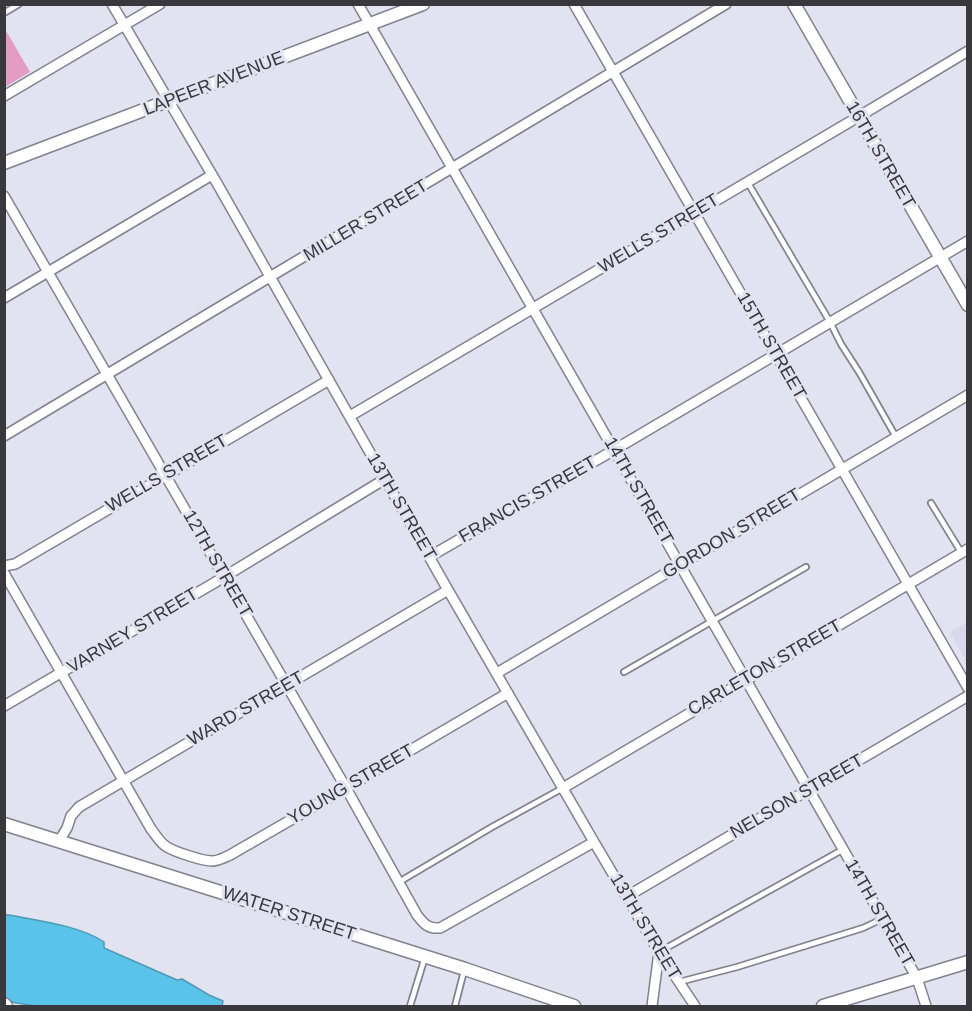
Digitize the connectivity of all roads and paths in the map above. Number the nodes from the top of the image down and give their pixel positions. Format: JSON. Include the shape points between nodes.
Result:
{"nodes":[{"id":1,"x":19,"y":4,"type":"edge"},
{"id":2,"x":112,"y":4,"type":"edge"},
{"id":3,"x":160,"y":4,"type":"edge"},
{"id":4,"x":357,"y":4,"type":"edge"},
{"id":5,"x":423,"y":4,"type":"edge"},
{"id":6,"x":574,"y":4,"type":"edge"},
{"id":7,"x":726,"y":4,"type":"edge"},
{"id":8,"x":794,"y":4,"type":"edge"},
{"id":9,"x":4,"y":13,"type":"edge"},
{"id":10,"x":369,"y":24,"type":"junction"},
{"id":11,"x":124,"y":25,"type":"junction"},
{"id":12,"x":968,"y":51,"type":"edge"},
{"id":13,"x":613,"y":72,"type":"junction"},
{"id":14,"x":4,"y":96,"type":"edge"},
{"id":15,"x":169,"y":101,"type":"junction"},
{"id":16,"x":858,"y":117,"type":"junction"},
{"id":17,"x":4,"y":163,"type":"edge"},
{"id":18,"x":452,"y":169,"type":"junction"},
{"id":19,"x":212,"y":175,"type":"junction"},
{"id":20,"x":747,"y":182,"type":"junction"},
{"id":21,"x":4,"y":196,"type":"edge"},
{"id":22,"x":695,"y":213,"type":"junction"},
{"id":23,"x":968,"y":241,"type":"edge"},
{"id":24,"x":940,"y":258,"type":"junction"},
{"id":25,"x":48,"y":272,"type":"junction"},
{"id":26,"x":271,"y":278,"type":"junction"},
{"id":27,"x":4,"y":298,"type":"edge"},
{"id":28,"x":968,"y":305,"type":"edge"},
{"id":29,"x":532,"y":309,"type":"junction"},
{"id":30,"x":830,"y":322,"type":"junction"},
{"id":31,"x":776,"y":355,"type":"junction"},
{"id":32,"x":108,"y":375,"type":"junction"},
{"id":33,"x":329,"y":380,"type":"junction"},
{"id":34,"x":968,"y":395,"type":"edge"},
{"id":35,"x":350,"y":416,"type":"junction"},
{"id":36,"x":4,"y":436,"type":"edge"},
{"id":37,"x":896,"y":437,"type":"junction"},
{"id":38,"x":614,"y":450,"type":"junction"},
{"id":39,"x":842,"y":469,"type":"junction"},
{"id":40,"x":166,"y":475,"type":"junction"},
{"id":41,"x":385,"y":479,"type":"junction"},
{"id":42,"x":932,"y":503,"type":"dead end"},
{"id":43,"x":964,"y":550,"type":"edge"},
{"id":44,"x":429,"y":557,"type":"junction"},
{"id":45,"x":680,"y":565,"type":"junction"},
{"id":46,"x":4,"y":566,"type":"edge"},
{"id":47,"x":806,"y":567,"type":"dead end"},
{"id":48,"x":4,"y":573,"type":"edge"},
{"id":49,"x":224,"y":577,"type":"junction"},
{"id":50,"x":908,"y":584,"type":"junction"},
{"id":51,"x":448,"y":590,"type":"junction"},
{"id":52,"x":712,"y":621,"type":"junction"},
{"id":53,"x":497,"y":672,"type":"junction"},
{"id":54,"x":624,"y":672,"type":"dead end"},
{"id":55,"x":62,"y":673,"type":"junction"},
{"id":56,"x":746,"y":679,"type":"junction"},
{"id":57,"x":287,"y":685,"type":"junction"},
{"id":58,"x":968,"y":688,"type":"edge"},
{"id":59,"x":508,"y":693,"type":"junction"},
{"id":60,"x":968,"y":696,"type":"edge"},
{"id":61,"x":4,"y":706,"type":"edge"},
{"id":62,"x":124,"y":780,"type":"junction"},
{"id":63,"x":346,"y":788,"type":"junction"},
{"id":64,"x":563,"y":788,"type":"junction"},
{"id":65,"x":809,"y":790,"type":"junction"},
{"id":66,"x":4,"y":824,"type":"edge"},
{"id":67,"x":59,"y":841,"type":"junction"},
{"id":68,"x":594,"y":842,"type":"junction"},
{"id":69,"x":842,"y":850,"type":"junction"},
{"id":70,"x":399,"y":882,"type":"junction"},
{"id":71,"x":626,"y":897,"type":"junction"},
{"id":72,"x":882,"y":918,"type":"junction"},
{"id":73,"x":659,"y":952,"type":"junction"},
{"id":74,"x":425,"y":957,"type":"junction"},
{"id":75,"x":968,"y":962,"type":"edge"},
{"id":76,"x":465,"y":969,"type":"junction"},
{"id":77,"x":917,"y":978,"type":"junction"},
{"id":78,"x":679,"y":982,"type":"junction"},
{"id":79,"x":555,"y":1004,"type":"edge"},
{"id":80,"x":410,"y":1006,"type":"edge"},
{"id":81,"x":455,"y":1006,"type":"edge"},
{"id":82,"x":574,"y":1006,"type":"edge"},
{"id":83,"x":652,"y":1006,"type":"edge"},
{"id":84,"x":695,"y":1006,"type":"edge"},
{"id":85,"x":823,"y":1006,"type":"edge"},
{"id":86,"x":926,"y":1006,"type":"edge"}],
"edges":[{"from":1,"to":9,"type":"lane"},
{"from":2,"to":11,"type":"street","name":"13TH STREET"},
{"from":3,"to":11,"type":"street"},
{"from":4,"to":10,"type":"street","name":"14TH STREET"},
{"from":5,"to":10,"type":"street","name":"LAPEER AVENUE"},
{"from":6,"to":13,"type":"street","name":"15TH STREET"},
{"from":7,"to":13,"type":"street","name":"MILLER STREET"},
{"from":8,"to":16,"type":"street","name":"16TH STREET"},
{"from":10,"to":15,"type":"street","name":"LAPEER AVENUE"},
{"from":10,"to":18,"type":"street","name":"14TH STREET"},
{"from":11,"to":14,"type":"street"},
{"from":11,"to":15,"type":"street","name":"13TH STREET"},
{"from":12,"to":16,"type":"street","name":"WELLS STREET"},
{"from":13,"to":18,"type":"street","name":"MILLER STREET"},
{"from":13,"to":22,"type":"street","name":"15TH STREET"},
{"from":15,"to":17,"type":"street","name":"LAPEER AVENUE"},
{"from":15,"to":19,"type":"street","name":"13TH STREET"},
{"from":16,"to":20,"type":"street","name":"WELLS STREET"},
{"from":16,"to":24,"type":"street","name":"16TH STREET"},
{"from":18,"to":26,"type":"street","name":"MILLER STREET"},
{"from":18,"to":29,"type":"street","name":"14TH STREET"},
{"from":19,"to":25,"type":"street"},
{"from":19,"to":26,"type":"street","name":"13TH STREET"},
{"from":20,"to":22,"type":"street","name":"WELLS STREET"},
{"from":20,"to":30,"type":"lane"},
{"from":21,"to":25,"type":"street","name":"12TH STREET"},
{"from":22,"to":29,"type":"street","name":"WELLS STREET"},
{"from":22,"to":31,"type":"street","name":"15TH STREET"},
{"from":23,"to":24,"type":"street","name":"FRANCIS STREET"},
{"from":24,"to":28,"type":"street","name":"16TH STREET"},
{"from":24,"to":30,"type":"street","name":"FRANCIS STREET"},
{"from":25,"to":27,"type":"street"},
{"from":25,"to":32,"type":"street","name":"12TH STREET"},
{"from":26,"to":32,"type":"street","name":"MILLER STREET"},
{"from":26,"to":33,"type":"street","name":"13TH STREET"},
{"from":29,"to":35,"type":"street","name":"WELLS STREET"},
{"from":29,"to":38,"type":"street","name":"14TH STREET"},
{"from":30,"to":31,"type":"street","name":"FRANCIS STREET"},
{"from":30,"to":37,"type":"lane"},
{"from":31,"to":38,"type":"street","name":"FRANCIS STREET"},
{"from":31,"to":39,"type":"street","name":"15TH STREET"},
{"from":32,"to":36,"type":"street","name":"MILLER STREET"},
{"from":32,"to":40,"type":"street","name":"12TH STREET"},
{"from":33,"to":35,"type":"street","name":"13TH STREET"},
{"from":33,"to":40,"type":"street","name":"WELLS STREET"},
{"from":34,"to":37,"type":"street","name":"GORDON STREET"},
{"from":35,"to":41,"type":"street","name":"13TH STREET"},
{"from":37,"to":39,"type":"street","name":"GORDON STREET"},
{"from":38,"to":44,"type":"street","name":"FRANCIS STREET"},
{"from":38,"to":45,"type":"street","name":"14TH STREET"},
{"from":39,"to":45,"type":"street","name":"GORDON STREET"},
{"from":39,"to":50,"type":"street","name":"15TH STREET"},
{"from":40,"to":46,"type":"street","name":"WELLS STREET","via":[[15,564]]},
{"from":40,"to":49,"type":"street","name":"12TH STREET"},
{"from":41,"to":44,"type":"street","name":"13TH STREET"},
{"from":41,"to":49,"type":"street","name":"VARNEY STREET"},
{"from":42,"to":43,"type":"lane"},
{"from":43,"to":50,"type":"street","name":"CARLETON STREET"},
{"from":44,"to":51,"type":"street","name":"13TH STREET"},
{"from":45,"to":52,"type":"street","name":"14TH STREET"},
{"from":45,"to":53,"type":"street","name":"GORDON STREET"},
{"from":47,"to":52,"type":"lane"},
{"from":48,"to":55,"type":"street","name":"YOUNG STREET"},
{"from":49,"to":55,"type":"street","name":"VARNEY STREET"},
{"from":49,"to":57,"type":"street","name":"12TH STREET"},
{"from":50,"to":56,"type":"street","name":"CARLETON STREET"},
{"from":50,"to":58,"type":"street","name":"15TH STREET"},
{"from":51,"to":53,"type":"street","name":"13TH STREET"},
{"from":51,"to":57,"type":"street","name":"WARD STREET"},
{"from":52,"to":54,"type":"lane"},
{"from":52,"to":56,"type":"street","name":"14TH STREET"},
{"from":53,"to":59,"type":"street","name":"13TH STREET"},
{"from":55,"to":61,"type":"street","name":"VARNEY STREET"},
{"from":55,"to":62,"type":"street","name":"YOUNG STREET"},
{"from":56,"to":64,"type":"street","name":"CARLETON STREET"},
{"from":56,"to":65,"type":"street","name":"14TH STREET"},
{"from":57,"to":62,"type":"street","name":"WARD STREET"},
{"from":57,"to":63,"type":"street","name":"12TH STREET"},
{"from":59,"to":63,"type":"street","name":"YOUNG STREET"},
{"from":59,"to":64,"type":"street","name":"13TH STREET"},
{"from":60,"to":65,"type":"street","name":"NELSON STREET"},
{"from":62,"to":63,"type":"street","name":"YOUNG STREET","via":[[151,829],[167,848],[212,861]]},
{"from":62,"to":67,"type":"street","name":"WARD STREET","via":[[80,807]]},
{"from":63,"to":70,"type":"street","name":"12TH STREET"},
{"from":64,"to":68,"type":"street","name":"13TH STREET"},
{"from":64,"to":70,"type":"lane"},
{"from":65,"to":69,"type":"street","name":"14TH STREET"},
{"from":65,"to":71,"type":"street","name":"NELSON STREET"},
{"from":66,"to":67,"type":"street","name":"WATER STREET"},
{"from":67,"to":74,"type":"street","name":"WATER STREET"},
{"from":68,"to":70,"type":"street","name":"12TH STREET","via":[[440,928],[424,924]]},
{"from":68,"to":71,"type":"street","name":"13TH STREET"},
{"from":69,"to":72,"type":"street","name":"14TH STREET"},
{"from":69,"to":73,"type":"lane"},
{"from":71,"to":73,"type":"street","name":"13TH STREET"},
{"from":72,"to":77,"type":"street","name":"14TH STREET"},
{"from":72,"to":78,"type":"lane","via":[[863,928]]},
{"from":73,"to":78,"type":"street","name":"13TH STREET"},
{"from":73,"to":83,"type":"street"},
{"from":74,"to":76,"type":"street","name":"WATER STREET"},
{"from":74,"to":80,"type":"lane"},
{"from":75,"to":77,"type":"street"},
{"from":76,"to":79,"type":"street","name":"WATER STREET"},
{"from":76,"to":81,"type":"lane"},
{"from":77,"to":85,"type":"street"},
{"from":77,"to":86,"type":"street","name":"14TH STREET"},
{"from":78,"to":84,"type":"street","name":"13TH STREET"},
{"from":79,"to":82,"type":"street","name":"WATER STREET"}]}
